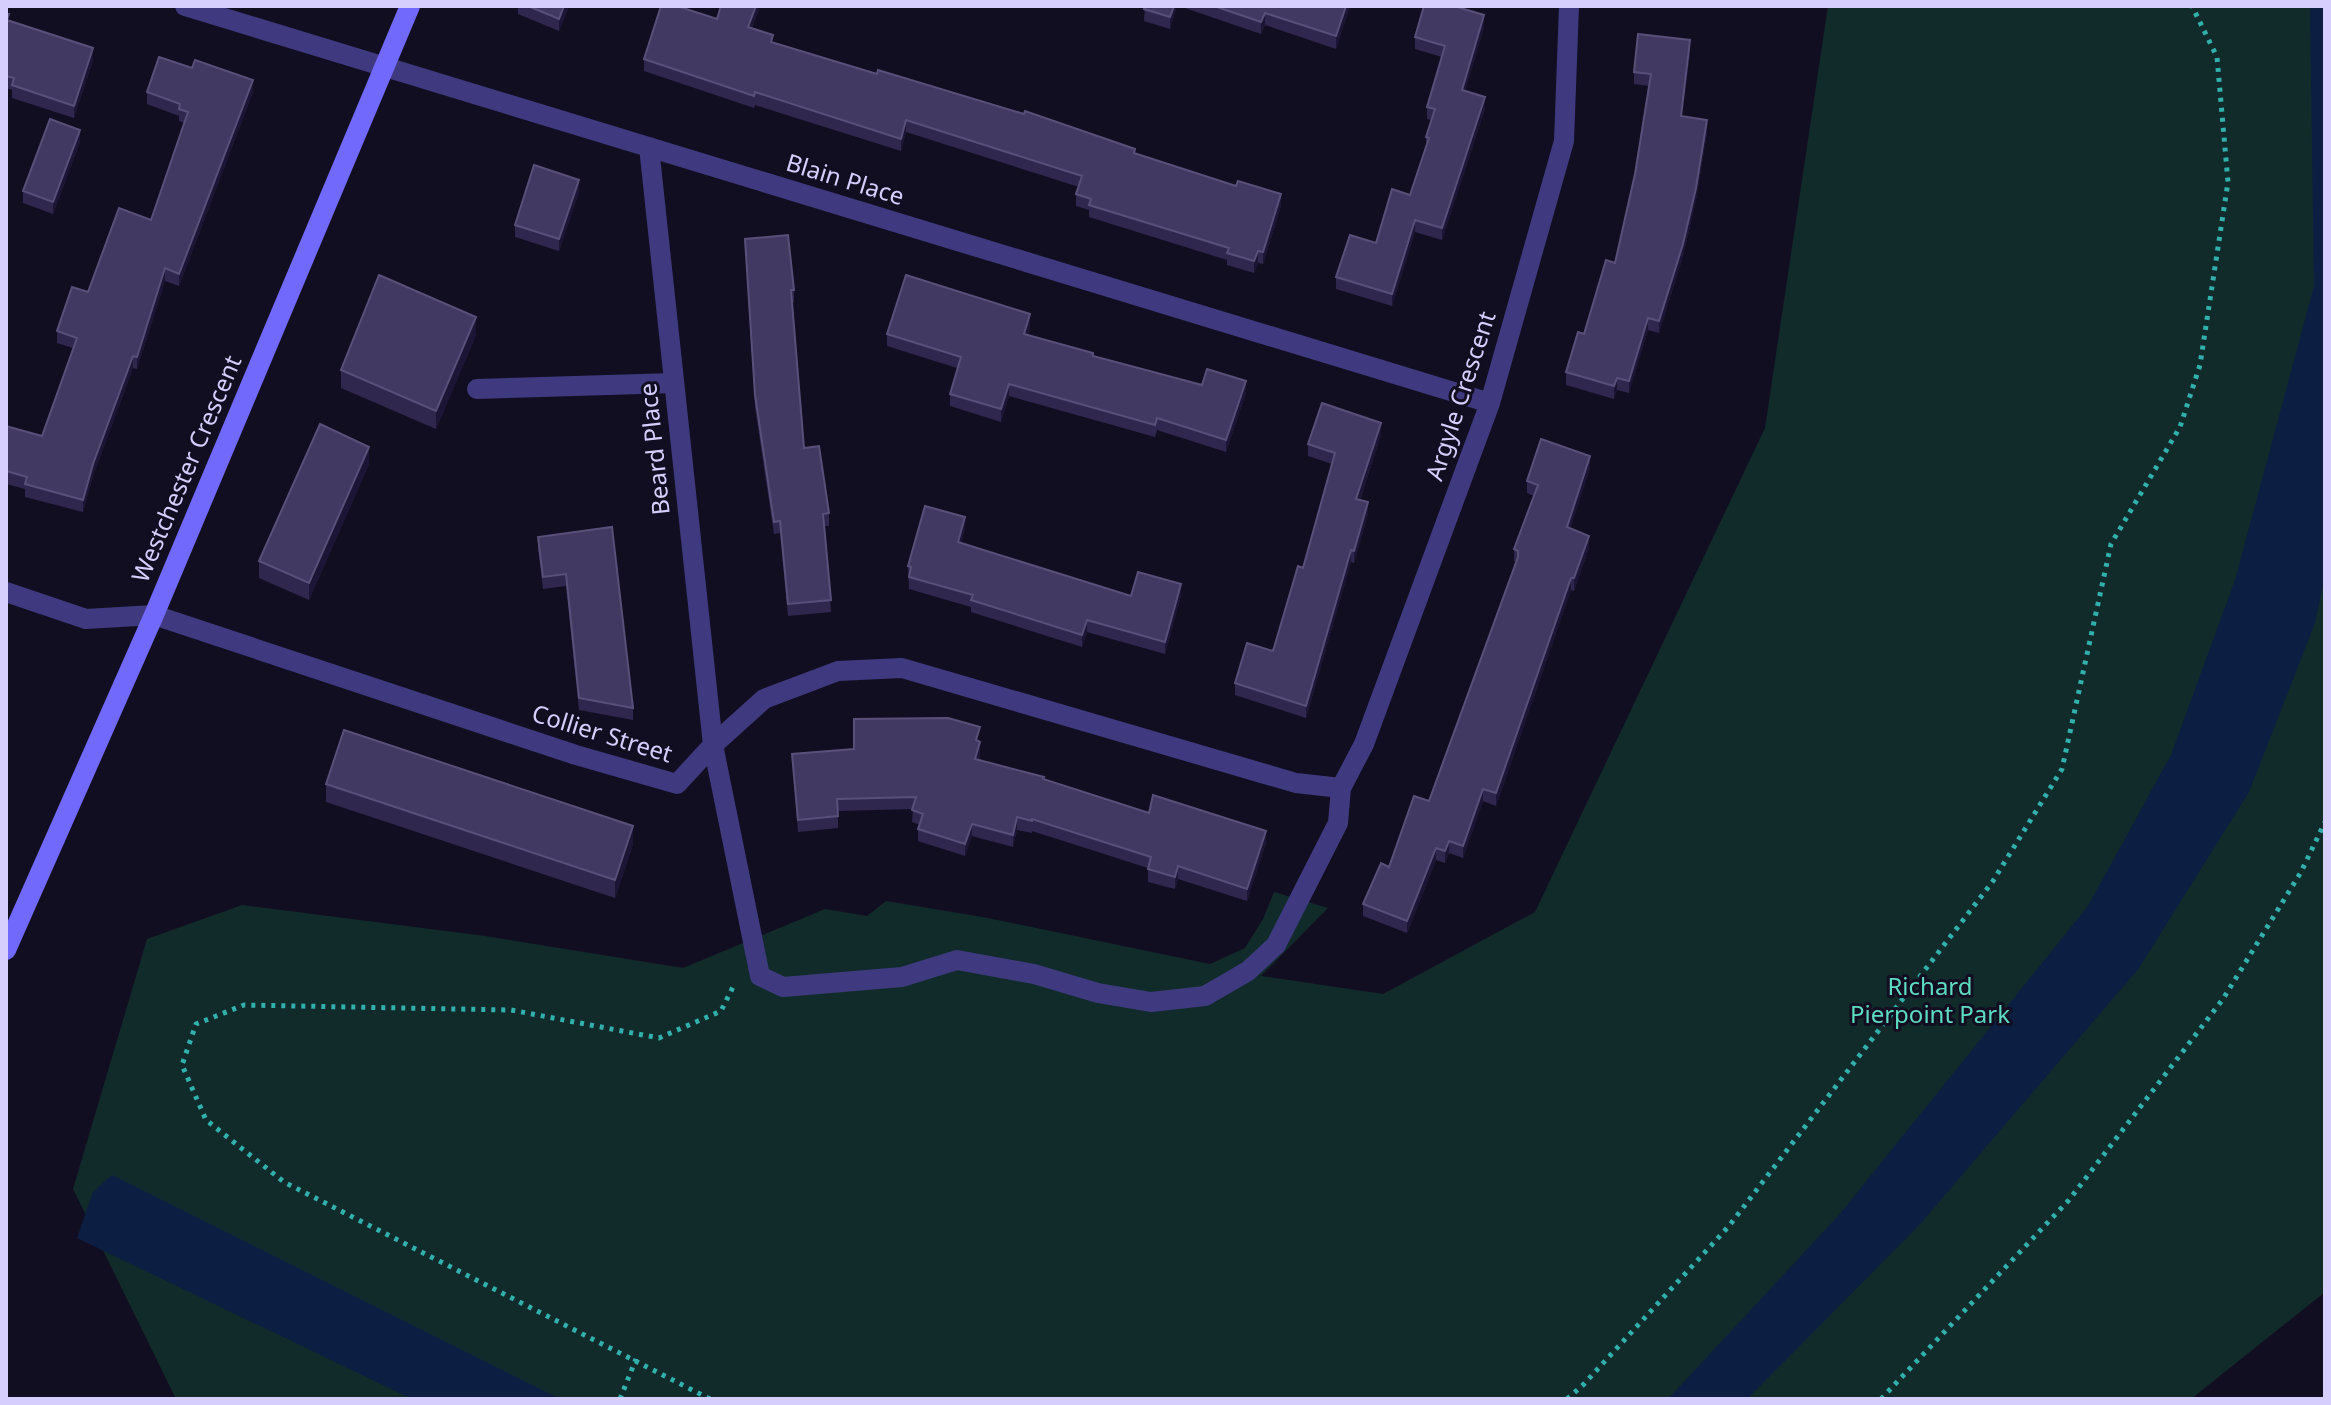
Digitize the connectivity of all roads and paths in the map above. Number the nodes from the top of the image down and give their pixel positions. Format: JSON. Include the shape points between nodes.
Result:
{"nodes":[{"id":1,"x":185,"y":6,"type":"edge"},
{"id":2,"x":410,"y":6,"type":"edge"},
{"id":3,"x":1569,"y":6,"type":"edge"},
{"id":4,"x":2192,"y":6,"type":"edge"},
{"id":5,"x":385,"y":67,"type":"junction"},
{"id":6,"x":649,"y":147,"type":"junction"},
{"id":7,"x":674,"y":383,"type":"junction"},
{"id":8,"x":477,"y":389,"type":"dead end"},
{"id":9,"x":1490,"y":403,"type":"junction"},
{"id":10,"x":6,"y":592,"type":"edge"},
{"id":11,"x":154,"y":615,"type":"junction"},
{"id":12,"x":713,"y":745,"type":"junction"},
{"id":13,"x":1341,"y":788,"type":"junction"},
{"id":14,"x":2325,"y":822,"type":"edge"},
{"id":15,"x":754,"y":943,"type":"junction"},
{"id":16,"x":6,"y":950,"type":"edge"},
{"id":17,"x":636,"y":1359,"type":"junction"},
{"id":18,"x":620,"y":1399,"type":"edge"},
{"id":19,"x":710,"y":1399,"type":"edge"},
{"id":20,"x":1567,"y":1399,"type":"edge"},
{"id":21,"x":1881,"y":1399,"type":"edge"}],
"edges":[{"from":1,"to":5,"type":"street","name":"Blain Place"},
{"from":2,"to":5,"type":"main road","name":"Westchester Crescent"},
{"from":3,"to":9,"type":"street","name":"Argyle Crescent","via":[[1564,141]]},
{"from":4,"to":20,"type":"path","via":[[2217,57],[2228,182],[2200,365],[2180,427],[2111,544],[2062,769],[1993,881],[1729,1226]]},
{"from":5,"to":6,"type":"street","name":"Blain Place"},
{"from":5,"to":11,"type":"main road","name":"Westchester Crescent"},
{"from":6,"to":7,"type":"street","name":"Beard Place"},
{"from":6,"to":9,"type":"street","name":"Blain Place"},
{"from":7,"to":8,"type":"street"},
{"from":7,"to":12,"type":"street","name":"Beard Place"},
{"from":9,"to":13,"type":"street","name":"Argyle Crescent","via":[[1364,744]]},
{"from":10,"to":11,"type":"street","name":"Collier Street","via":[[86,619]]},
{"from":11,"to":12,"type":"street","name":"Collier Street","via":[[677,784]]},
{"from":11,"to":16,"type":"main road","name":"Westchester Crescent"},
{"from":12,"to":13,"type":"street","name":"Collier Street","via":[[764,699],[838,671],[902,668],[1296,783]]},
{"from":12,"to":15,"type":"street","name":"Beard Place"},
{"from":13,"to":15,"type":"street","name":"Beard Place","via":[[1338,823],[1276,945],[1248,971],[1205,996],[1151,1002],[957,960],[902,977],[783,987],[760,976]]},
{"from":14,"to":21,"type":"path","via":[[2301,872],[2223,999],[2069,1200]]},
{"from":15,"to":17,"type":"path","via":[[721,1011],[659,1038],[511,1010],[244,1005],[196,1024],[182,1065],[206,1120],[284,1182]]},
{"from":17,"to":18,"type":"path"},
{"from":17,"to":19,"type":"path"}]}
